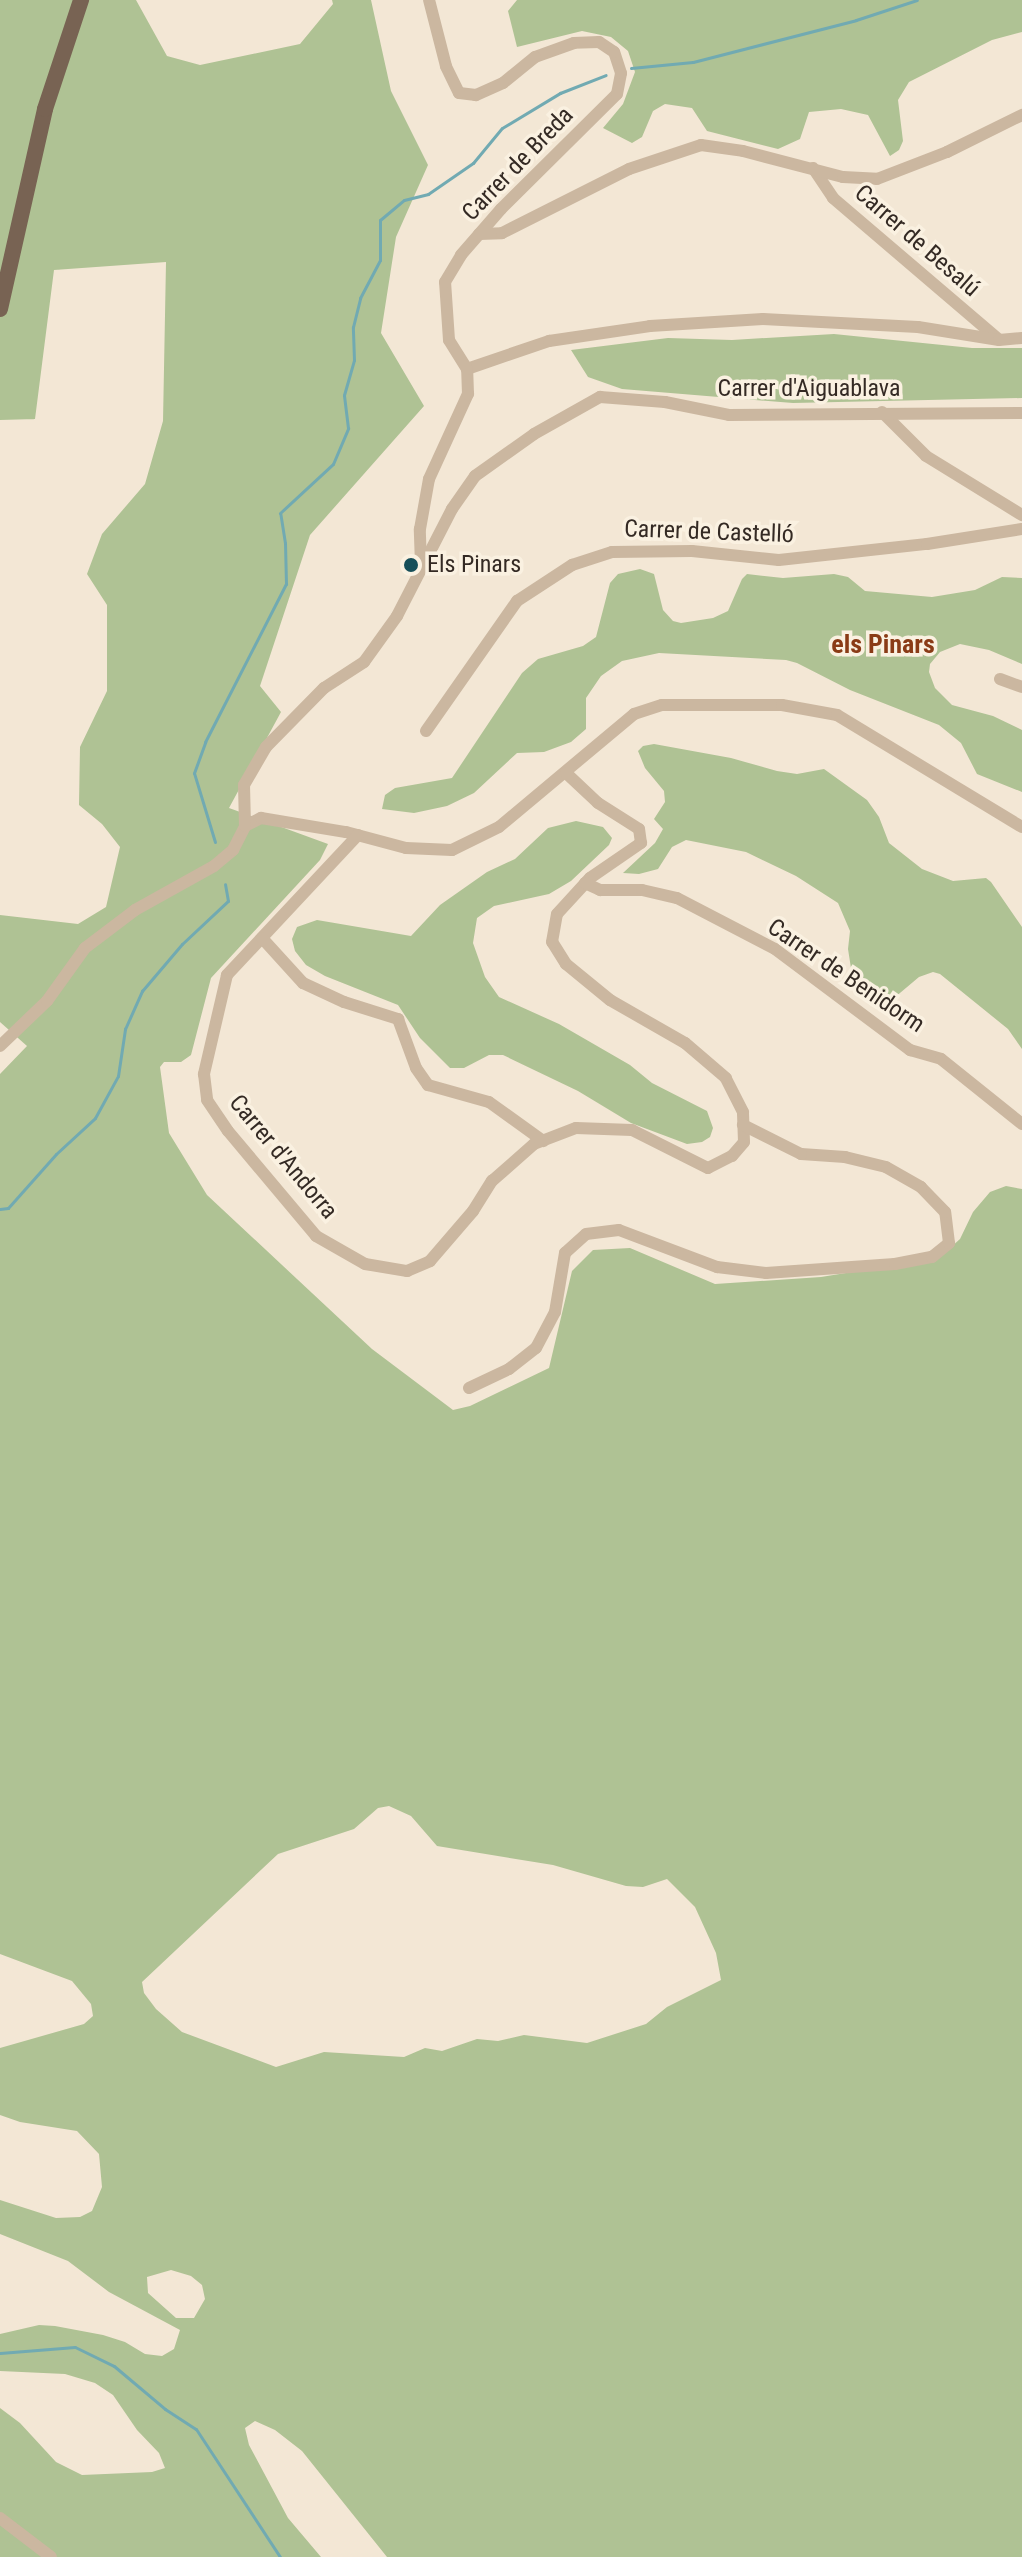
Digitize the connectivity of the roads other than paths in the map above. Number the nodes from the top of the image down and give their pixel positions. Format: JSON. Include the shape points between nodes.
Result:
{"nodes":[{"id":1,"x":81,"y":0,"type":"edge"},
{"id":2,"x":429,"y":0,"type":"edge"},
{"id":3,"x":1022,"y":115,"type":"edge"},
{"id":4,"x":813,"y":168,"type":"junction"},
{"id":5,"x":479,"y":234,"type":"junction"},
{"id":6,"x":0,"y":309,"type":"edge"},
{"id":7,"x":1022,"y":338,"type":"edge"},
{"id":8,"x":999,"y":340,"type":"junction"},
{"id":9,"x":467,"y":369,"type":"junction"},
{"id":10,"x":882,"y":412,"type":"junction"},
{"id":11,"x":1022,"y":413,"type":"edge"},
{"id":12,"x":1022,"y":515,"type":"edge"},
{"id":13,"x":1022,"y":529,"type":"edge"},
{"id":14,"x":421,"y":566,"type":"junction"},
{"id":15,"x":1000,"y":679,"type":"dead end"},
{"id":16,"x":1022,"y":687,"type":"edge"},
{"id":17,"x":426,"y":731,"type":"dead end"},
{"id":18,"x":566,"y":773,"type":"junction"},
{"id":19,"x":245,"y":826,"type":"junction"},
{"id":20,"x":1022,"y":827,"type":"edge"},
{"id":21,"x":358,"y":835,"type":"junction"},
{"id":22,"x":585,"y":883,"type":"junction"},
{"id":23,"x":262,"y":938,"type":"junction"},
{"id":24,"x":0,"y":1046,"type":"edge"},
{"id":25,"x":1022,"y":1124,"type":"edge"},
{"id":26,"x":743,"y":1125,"type":"junction"},
{"id":27,"x":543,"y":1141,"type":"junction"},
{"id":28,"x":469,"y":1388,"type":"dead end"},
{"id":29,"x":0,"y":2518,"type":"edge"},
{"id":30,"x":51,"y":2557,"type":"edge"}],
"edges":[{"from":1,"to":6,"type":"main road","via":[[45,109]]},
{"from":2,"to":5,"type":"street","name":"Carrer de Breda","via":[[446,66],[459,93],[476,95],[503,83],[535,57],[574,43],[599,42],[614,52],[621,73],[617,94]]},
{"from":3,"to":4,"type":"street","via":[[877,179]]},
{"from":4,"to":5,"type":"street","via":[[701,145],[629,169],[502,233]]},
{"from":4,"to":8,"type":"street","name":"Carrer de Besalú","via":[[833,198]]},
{"from":5,"to":9,"type":"street","name":"Carrer de Breda","via":[[445,282],[449,340]]},
{"from":7,"to":8,"type":"street"},
{"from":8,"to":9,"type":"street","via":[[918,327],[763,319],[650,326],[549,341]]},
{"from":9,"to":14,"type":"street","via":[[468,394],[429,479],[420,529]]},
{"from":10,"to":11,"type":"street","name":"Carrer d'Aiguablava"},
{"from":10,"to":12,"type":"street","via":[[926,456]]},
{"from":10,"to":14,"type":"street","name":"Carrer d'Aiguablava","via":[[729,415],[665,402],[600,397],[475,476]]},
{"from":13,"to":17,"type":"street","name":"Carrer de Castelló","via":[[779,560],[692,551],[612,552],[572,565],[517,601]]},
{"from":14,"to":19,"type":"street","name":"Carrer d'Aiguablava","via":[[397,616],[364,662],[324,688],[266,747],[244,785]]},
{"from":15,"to":16,"type":"street"},
{"from":18,"to":20,"type":"street","via":[[634,714],[662,705],[782,705],[837,715]]},
{"from":18,"to":21,"type":"street","via":[[499,827],[452,850],[406,848]]},
{"from":18,"to":22,"type":"street","via":[[598,803],[639,829],[641,843]]},
{"from":19,"to":21,"type":"street","via":[[261,818]]},
{"from":19,"to":24,"type":"street","via":[[233,850],[214,866],[135,910],[85,948],[47,1001]]},
{"from":21,"to":23,"type":"street","name":"Carrer d'Andorra"},
{"from":22,"to":25,"type":"street","name":"Carrer de Benidorm","via":[[600,890],[642,890],[677,898],[775,949],[910,1050],[941,1059]]},
{"from":22,"to":26,"type":"street","via":[[557,914],[552,942],[566,964],[610,1000],[685,1043],[726,1078],[743,1112]]},
{"from":23,"to":27,"type":"street","via":[[303,983],[398,1019],[428,1085],[489,1102]]},
{"from":23,"to":27,"type":"street","name":"Carrer d'Andorra","via":[[227,975],[204,1074],[207,1100],[316,1236],[365,1264],[407,1271],[430,1261],[492,1181]]},
{"from":26,"to":27,"type":"street","name":"Carrer d'Andorra","via":[[744,1142],[732,1156],[708,1168],[632,1130],[576,1128]]},
{"from":26,"to":28,"type":"street","via":[[801,1154],[886,1167],[921,1187],[945,1212],[949,1243],[932,1257],[895,1264],[766,1273],[717,1267],[619,1230],[586,1234],[565,1253],[555,1312],[536,1348],[509,1369]]},
{"from":29,"to":30,"type":"street"}]}
